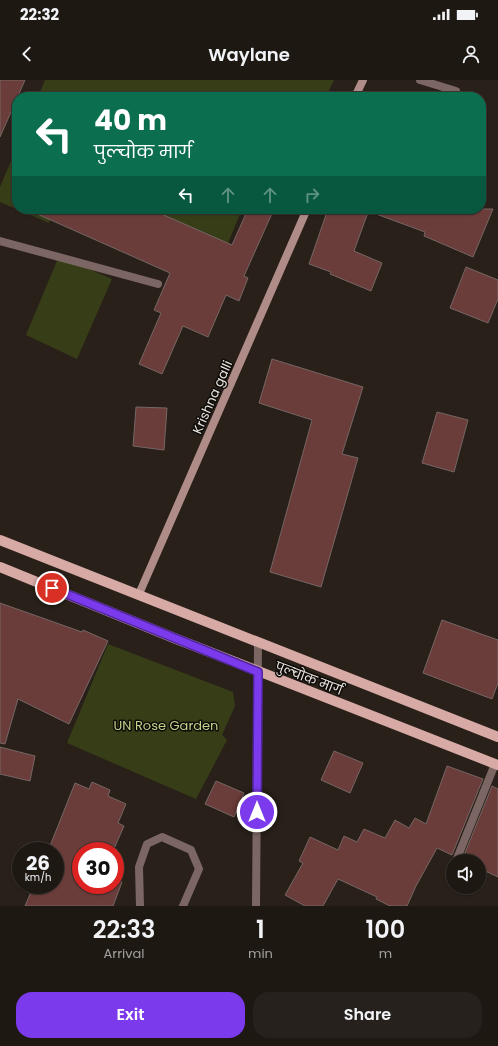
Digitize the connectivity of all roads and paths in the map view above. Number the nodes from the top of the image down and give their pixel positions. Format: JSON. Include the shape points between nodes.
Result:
{"nodes":[{"id":1,"x":363,"y":80,"type":"edge"},
{"id":2,"x":420,"y":80,"type":"edge"},
{"id":3,"x":456,"y":91,"type":"dead end"},
{"id":4,"x":357,"y":92,"type":"edge"},
{"id":5,"x":305,"y":214,"type":"edge"},
{"id":6,"x":0,"y":241,"type":"edge"},
{"id":7,"x":158,"y":284,"type":"dead end"},
{"id":8,"x":0,"y":540,"type":"edge"},
{"id":9,"x":0,"y":567,"type":"edge"},
{"id":10,"x":139,"y":594,"type":"junction"},
{"id":11,"x":258,"y":642,"type":"junction"},
{"id":12,"x":258,"y":672,"type":"junction"},
{"id":13,"x":498,"y":737,"type":"edge"},
{"id":14,"x":496,"y":764,"type":"edge"},
{"id":15,"x":459,"y":854,"type":"edge"},
{"id":16,"x":140,"y":906,"type":"edge"},
{"id":17,"x":183,"y":906,"type":"edge"},
{"id":18,"x":256,"y":906,"type":"edge"}],
"edges":[{"from":1,"to":4,"type":"street"},
{"from":2,"to":3,"type":"street"},
{"from":5,"to":10,"type":"street","name":"Krishna galli"},
{"from":6,"to":7,"type":"street"},
{"from":8,"to":10,"type":"main road","name":"पुल्चोक मार्ग"},
{"from":9,"to":12,"type":"main road","name":"पुल्चोक मार्ग"},
{"from":10,"to":11,"type":"main road","name":"पुल्चोक मार्ग"},
{"from":11,"to":12,"type":"street"},
{"from":11,"to":13,"type":"main road","name":"पुल्चोक मार्ग"},
{"from":12,"to":14,"type":"main road","name":"पुल्चोक मार्ग"},
{"from":12,"to":18,"type":"street"},
{"from":14,"to":15,"type":"street"},
{"from":16,"to":17,"type":"street","via":[[139,867],[147,844],[162,837],[191,850],[199,869]]}]}
